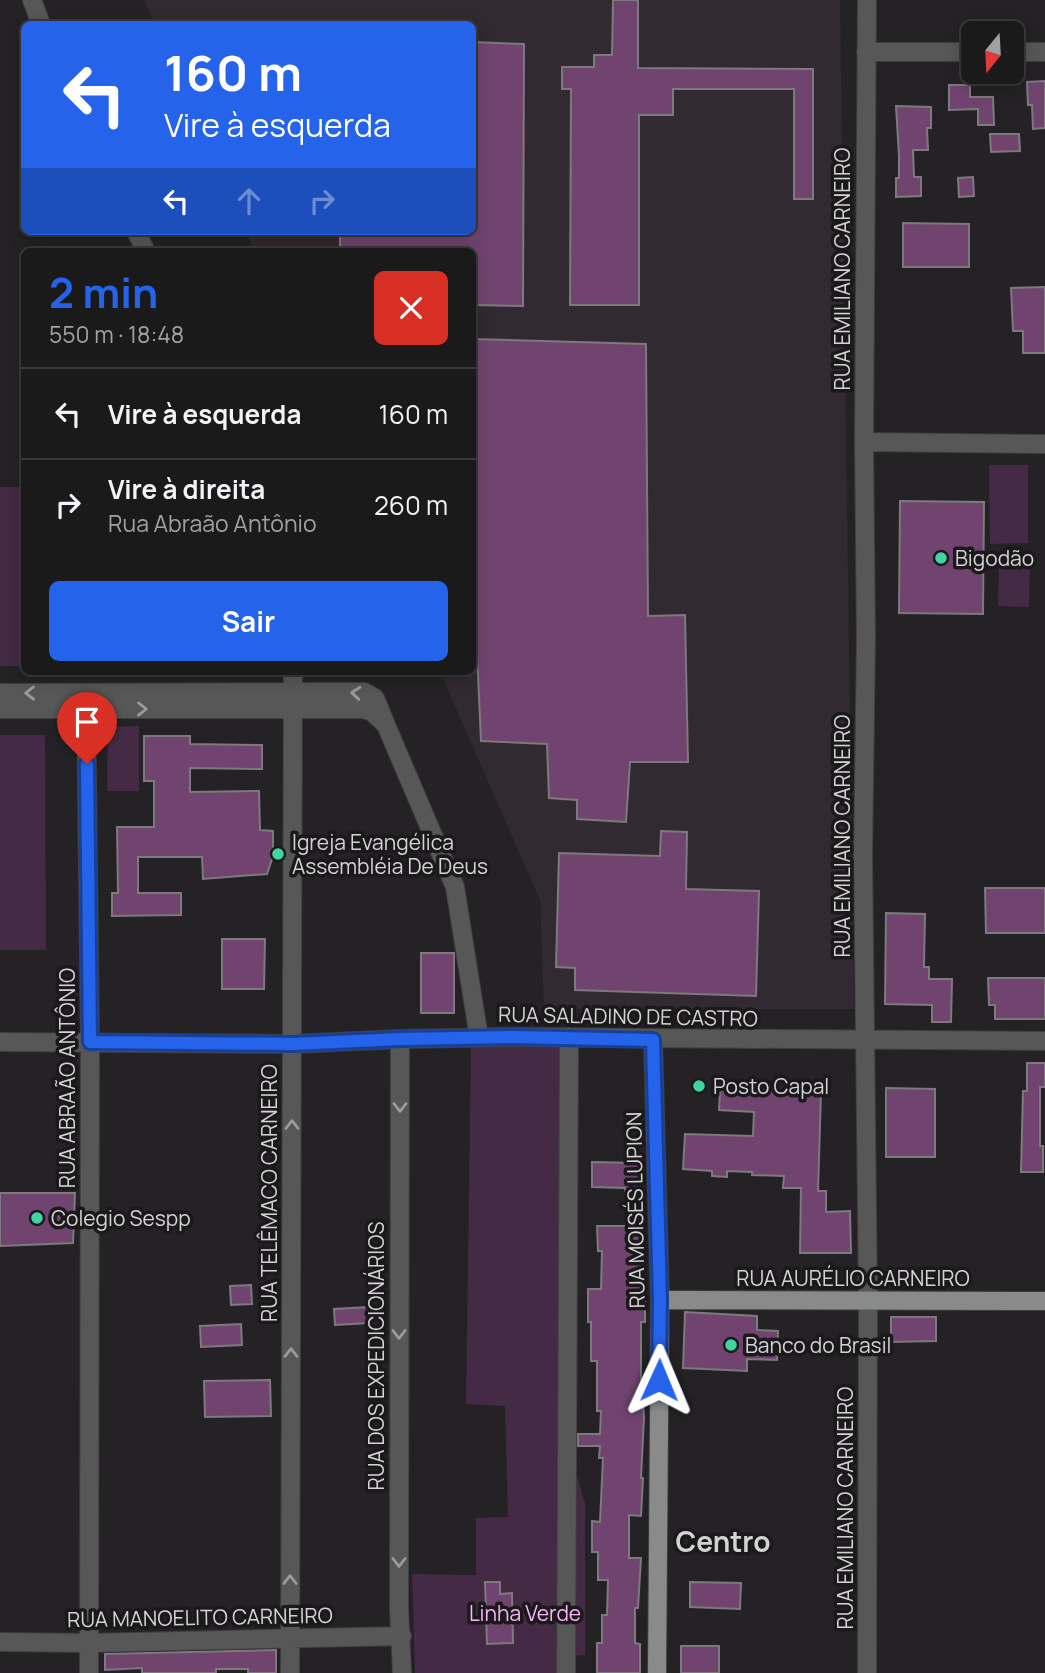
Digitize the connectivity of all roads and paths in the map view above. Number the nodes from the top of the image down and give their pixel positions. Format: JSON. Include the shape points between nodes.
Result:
{"nodes":[{"id":1,"x":32,"y":0,"type":"edge"},
{"id":2,"x":867,"y":0,"type":"edge"},
{"id":3,"x":40,"y":21,"type":"edge"},
{"id":4,"x":866,"y":52,"type":"junction"},
{"id":5,"x":961,"y":52,"type":"edge"},
{"id":6,"x":1024,"y":52,"type":"edge"},
{"id":7,"x":1045,"y":52,"type":"edge"},
{"id":8,"x":864,"y":442,"type":"junction"},
{"id":9,"x":1045,"y":444,"type":"edge"},
{"id":10,"x":293,"y":675,"type":"edge"},
{"id":11,"x":293,"y":691,"type":"junction"},
{"id":12,"x":0,"y":693,"type":"edge"},
{"id":13,"x":86,"y":700,"type":"junction"},
{"id":14,"x":0,"y":709,"type":"edge"},
{"id":15,"x":294,"y":710,"type":"junction"},
{"id":16,"x":386,"y":725,"type":"junction"},
{"id":17,"x":569,"y":1037,"type":"junction"},
{"id":18,"x":479,"y":1038,"type":"junction"},
{"id":19,"x":400,"y":1039,"type":"junction"},
{"id":20,"x":653,"y":1040,"type":"junction"},
{"id":21,"x":865,"y":1040,"type":"junction"},
{"id":22,"x":1045,"y":1041,"type":"edge"},
{"id":23,"x":0,"y":1042,"type":"edge"},
{"id":24,"x":90,"y":1042,"type":"junction"},
{"id":25,"x":292,"y":1044,"type":"junction"},
{"id":26,"x":660,"y":1300,"type":"junction"},
{"id":27,"x":868,"y":1300,"type":"junction"},
{"id":28,"x":1045,"y":1301,"type":"edge"},
{"id":29,"x":402,"y":1636,"type":"junction"},
{"id":30,"x":289,"y":1639,"type":"junction"},
{"id":31,"x":0,"y":1642,"type":"edge"},
{"id":32,"x":89,"y":1643,"type":"junction"},
{"id":33,"x":89,"y":1673,"type":"edge"},
{"id":34,"x":290,"y":1673,"type":"edge"},
{"id":35,"x":402,"y":1673,"type":"edge"},
{"id":36,"x":566,"y":1673,"type":"edge"},
{"id":37,"x":657,"y":1673,"type":"edge"},
{"id":38,"x":867,"y":1673,"type":"edge"}],
"edges":[{"from":1,"to":3,"type":"street"},
{"from":2,"to":4,"type":"street","name":"RUA EMILIANO CARNEIRO"},
{"from":4,"to":5,"type":"street"},
{"from":4,"to":8,"type":"street","name":"RUA EMILIANO CARNEIRO"},
{"from":6,"to":7,"type":"street"},
{"from":8,"to":9,"type":"street"},
{"from":8,"to":21,"type":"street","name":"RUA EMILIANO CARNEIRO"},
{"from":10,"to":11,"type":"street","name":"RUA TELÊMACO CARNEIRO"},
{"from":11,"to":13,"type":"street"},
{"from":11,"to":15,"type":"street","name":"RUA TELÊMACO CARNEIRO"},
{"from":16,"to":11,"type":"street","one_way":true,"via":[[376,698],[364,692]]},
{"from":13,"to":12,"type":"street","one_way":true},
{"from":13,"to":14,"type":"street"},
{"from":13,"to":15,"type":"street","one_way":true},
{"from":13,"to":24,"type":"street","name":"RUA ABRAÃO ANTÔNIO"},
{"from":15,"to":16,"type":"street","via":[[364,709]]},
{"from":15,"to":25,"type":"street","name":"RUA TELÊMACO CARNEIRO"},
{"from":16,"to":18,"type":"street","via":[[455,887]]},
{"from":17,"to":18,"type":"street","name":"RUA SALADINO DE CASTRO"},
{"from":17,"to":20,"type":"street","name":"RUA SALADINO DE CASTRO"},
{"from":17,"to":36,"type":"street"},
{"from":18,"to":19,"type":"street","name":"RUA SALADINO DE CASTRO"},
{"from":19,"to":25,"type":"street","name":"RUA SALADINO DE CASTRO"},
{"from":19,"to":29,"type":"street","name":"RUA DOS EXPEDICIONÁRIOS","one_way":true},
{"from":20,"to":21,"type":"street","name":"RUA SALADINO DE CASTRO"},
{"from":20,"to":26,"type":"street","name":"RUA MOISÉS LUPION"},
{"from":21,"to":22,"type":"street","name":"RUA SALADINO DE CASTRO"},
{"from":21,"to":27,"type":"street","name":"RUA EMILIANO CARNEIRO"},
{"from":23,"to":24,"type":"street","name":"RUA SALADINO DE CASTRO"},
{"from":24,"to":25,"type":"street","name":"RUA SALADINO DE CASTRO"},
{"from":24,"to":32,"type":"street","name":"RUA ABRAÃO ANTÔNIO"},
{"from":30,"to":25,"type":"street","name":"RUA TELÊMACO CARNEIRO","one_way":true},
{"from":26,"to":27,"type":"main road","name":"RUA AURÉLIO CARNEIRO"},
{"from":26,"to":37,"type":"main road","name":"RUA MOISÉS LUPION"},
{"from":27,"to":28,"type":"main road","name":"RUA AURÉLIO CARNEIRO"},
{"from":27,"to":38,"type":"street","name":"RUA EMILIANO CARNEIRO"},
{"from":29,"to":30,"type":"street","name":"RUA MANOELITO CARNEIRO"},
{"from":29,"to":35,"type":"street","name":"RUA DOS EXPEDICIONÁRIOS"},
{"from":30,"to":32,"type":"street","name":"RUA MANOELITO CARNEIRO"},
{"from":30,"to":34,"type":"street","name":"RUA TELÊMACO CARNEIRO"},
{"from":31,"to":32,"type":"street","name":"RUA MANOELITO CARNEIRO"},
{"from":32,"to":33,"type":"street","name":"RUA ABRAÃO ANTÔNIO"}]}
